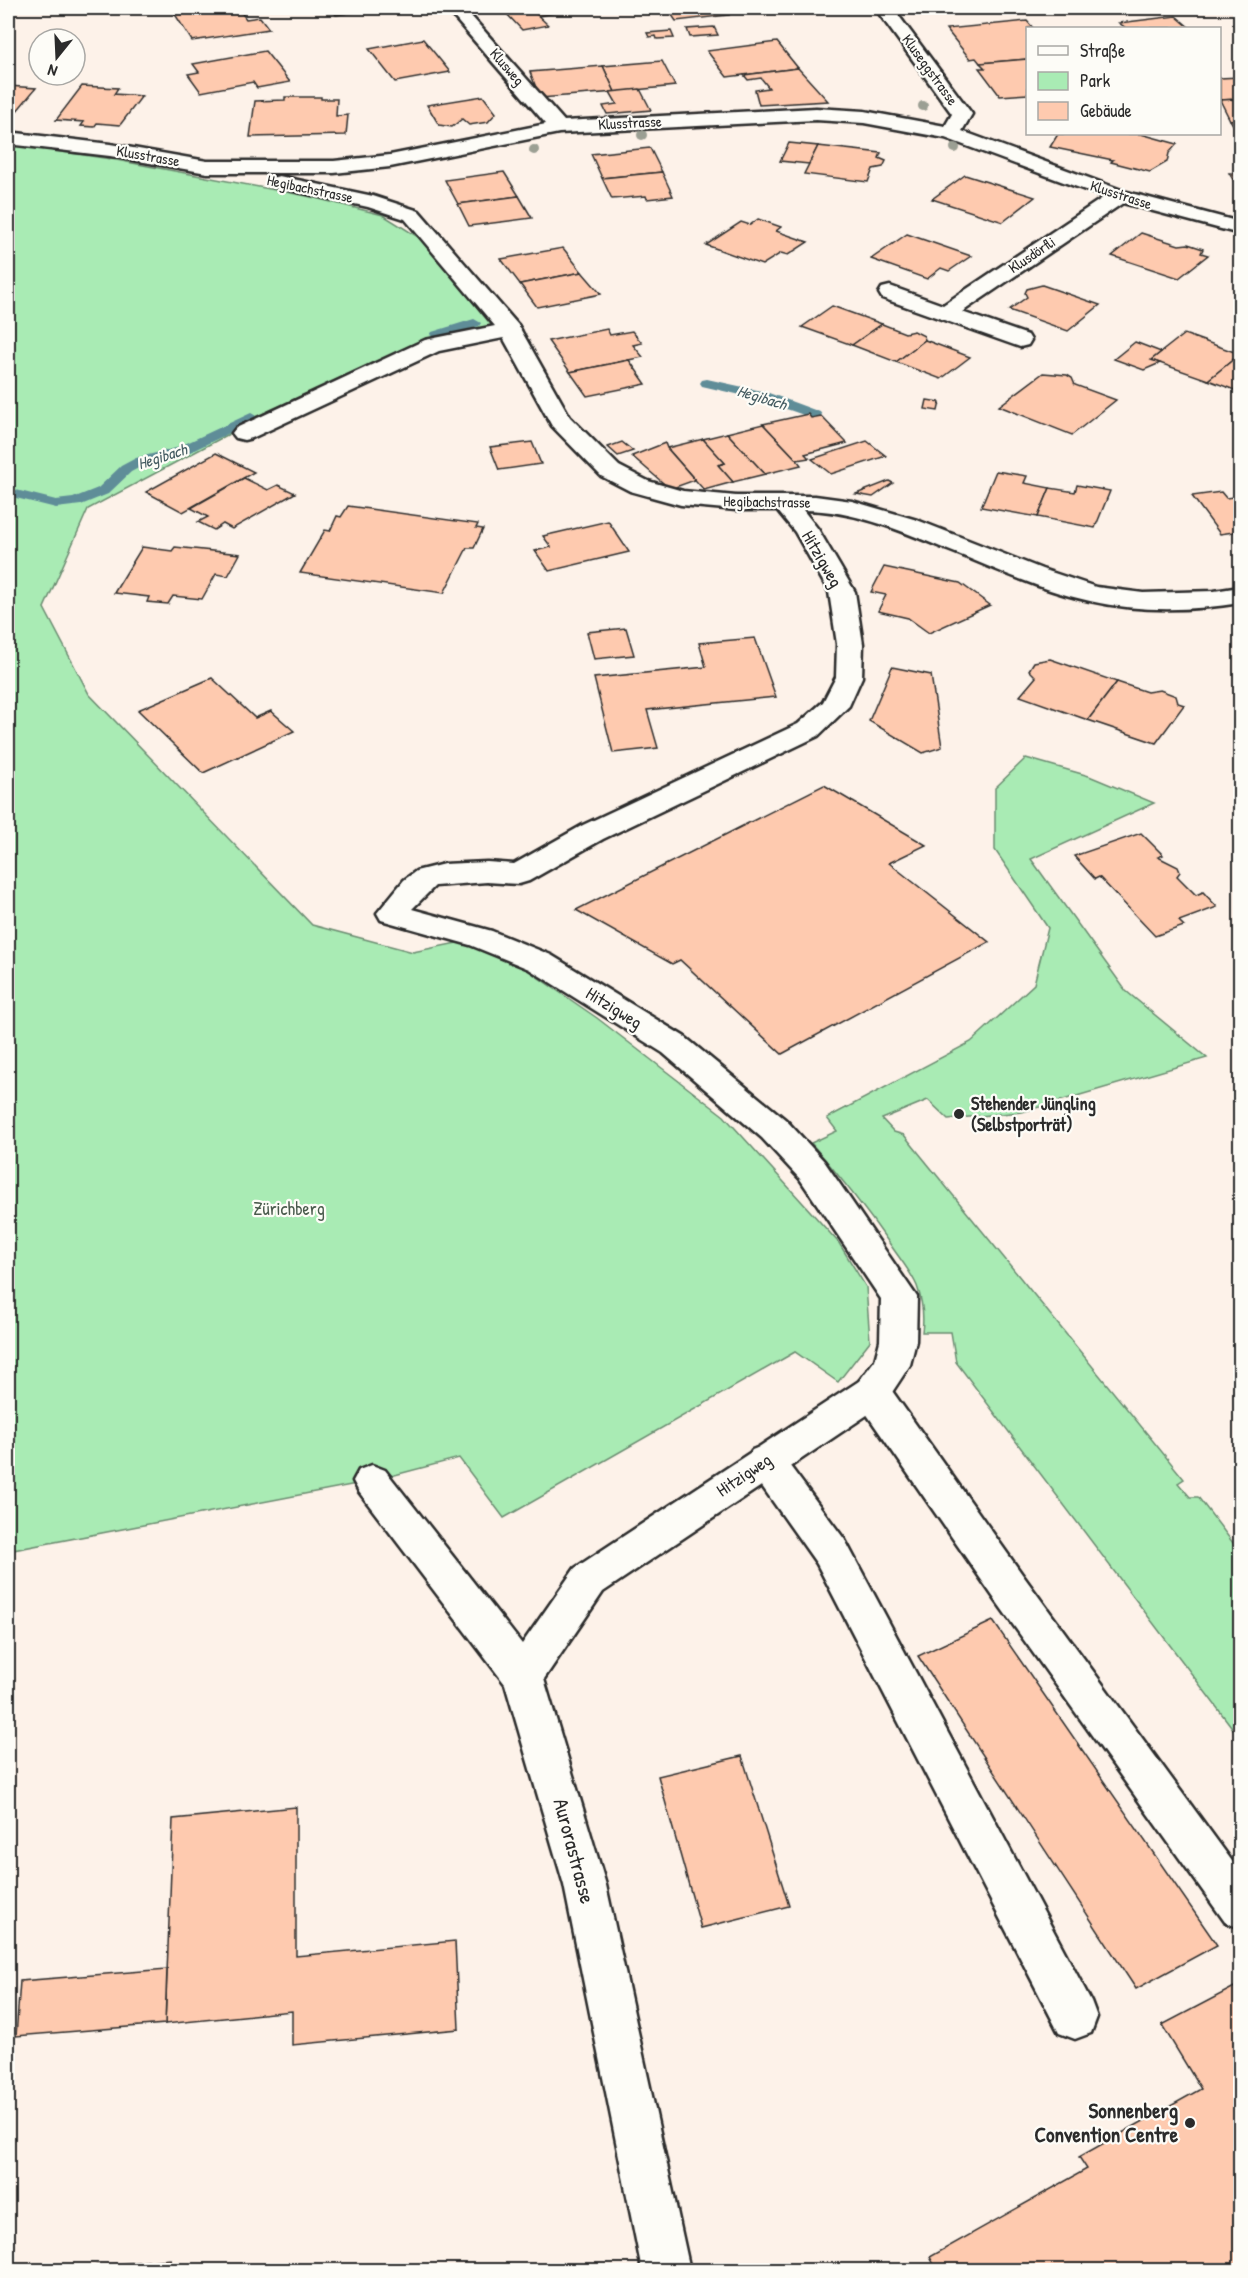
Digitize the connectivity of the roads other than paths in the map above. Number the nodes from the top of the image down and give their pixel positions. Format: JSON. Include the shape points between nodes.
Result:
{"nodes":[{"id":1,"x":455,"y":8,"type":"edge"},
{"id":2,"x":884,"y":8,"type":"edge"},
{"id":3,"x":559,"y":127,"type":"junction"},
{"id":4,"x":950,"y":133,"type":"junction"},
{"id":5,"x":8,"y":138,"type":"edge"},
{"id":6,"x":390,"y":161,"type":"junction"},
{"id":7,"x":207,"y":167,"type":"junction"},
{"id":8,"x":1120,"y":196,"type":"junction"},
{"id":9,"x":404,"y":197,"type":"junction"},
{"id":10,"x":1240,"y":228,"type":"edge"},
{"id":11,"x":890,"y":293,"type":"dead end"},
{"id":12,"x":945,"y":313,"type":"junction"},
{"id":13,"x":510,"y":330,"type":"junction"},
{"id":14,"x":1020,"y":340,"type":"dead end"},
{"id":15,"x":244,"y":433,"type":"dead end"},
{"id":16,"x":783,"y":502,"type":"junction"},
{"id":17,"x":1240,"y":595,"type":"edge"},
{"id":18,"x":873,"y":1392,"type":"junction"},
{"id":19,"x":765,"y":1461,"type":"junction"},
{"id":20,"x":372,"y":1481,"type":"dead end"},
{"id":21,"x":523,"y":1676,"type":"junction"},
{"id":22,"x":1240,"y":1907,"type":"edge"},
{"id":23,"x":1075,"y":2017,"type":"dead end"},
{"id":24,"x":666,"y":2271,"type":"edge"}],
"edges":[{"from":1,"to":3,"type":"street","name":"Klusweg"},
{"from":2,"to":4,"type":"street","name":"Kluseggstrasse","via":[[962,114]]},
{"from":3,"to":4,"type":"street","name":"Klusstrasse","via":[[816,114],[864,117]]},
{"from":3,"to":6,"type":"street","name":"Klusstrasse"},
{"from":4,"to":8,"type":"street","name":"Klusstrasse"},
{"from":5,"to":7,"type":"street","name":"Klusstrasse"},
{"from":6,"to":7,"type":"street","name":"Klusstrasse","via":[[334,167]]},
{"from":6,"to":9,"type":"street","name":"Hegibachstrasse"},
{"from":7,"to":9,"type":"street","name":"Hegibachstrasse","via":[[327,191]]},
{"from":8,"to":10,"type":"street","name":"Klusstrasse"},
{"from":8,"to":12,"type":"street","name":"Klusdörfli"},
{"from":9,"to":13,"type":"street","name":"Hegibachstrasse"},
{"from":11,"to":12,"type":"street"},
{"from":12,"to":14,"type":"street"},
{"from":13,"to":15,"type":"street","via":[[433,345]]},
{"from":13,"to":16,"type":"street","name":"Hegibachstrasse","via":[[560,421],[610,471],[639,486],[681,498]]},
{"from":16,"to":17,"type":"street","name":"Hegibachstrasse","via":[[852,508],[1092,594],[1143,601]]},
{"from":16,"to":18,"type":"street","name":"Hitzigweg","via":[[806,529],[842,592],[850,644],[849,677],[835,706],[808,730],[593,832],[519,874],[487,872],[426,878],[392,912],[481,938],[540,962],[674,1045],[774,1129],[812,1170],[899,1297],[892,1365]]},
{"from":18,"to":19,"type":"street","name":"Hitzigweg"},
{"from":18,"to":22,"type":"street"},
{"from":19,"to":21,"type":"street","name":"Hitzigweg","via":[[589,1580]]},
{"from":19,"to":23,"type":"street","via":[[831,1552]]},
{"from":20,"to":21,"type":"street","name":"Aurorastrasse"},
{"from":21,"to":24,"type":"street","name":"Aurorastrasse","via":[[585,1885]]}]}
